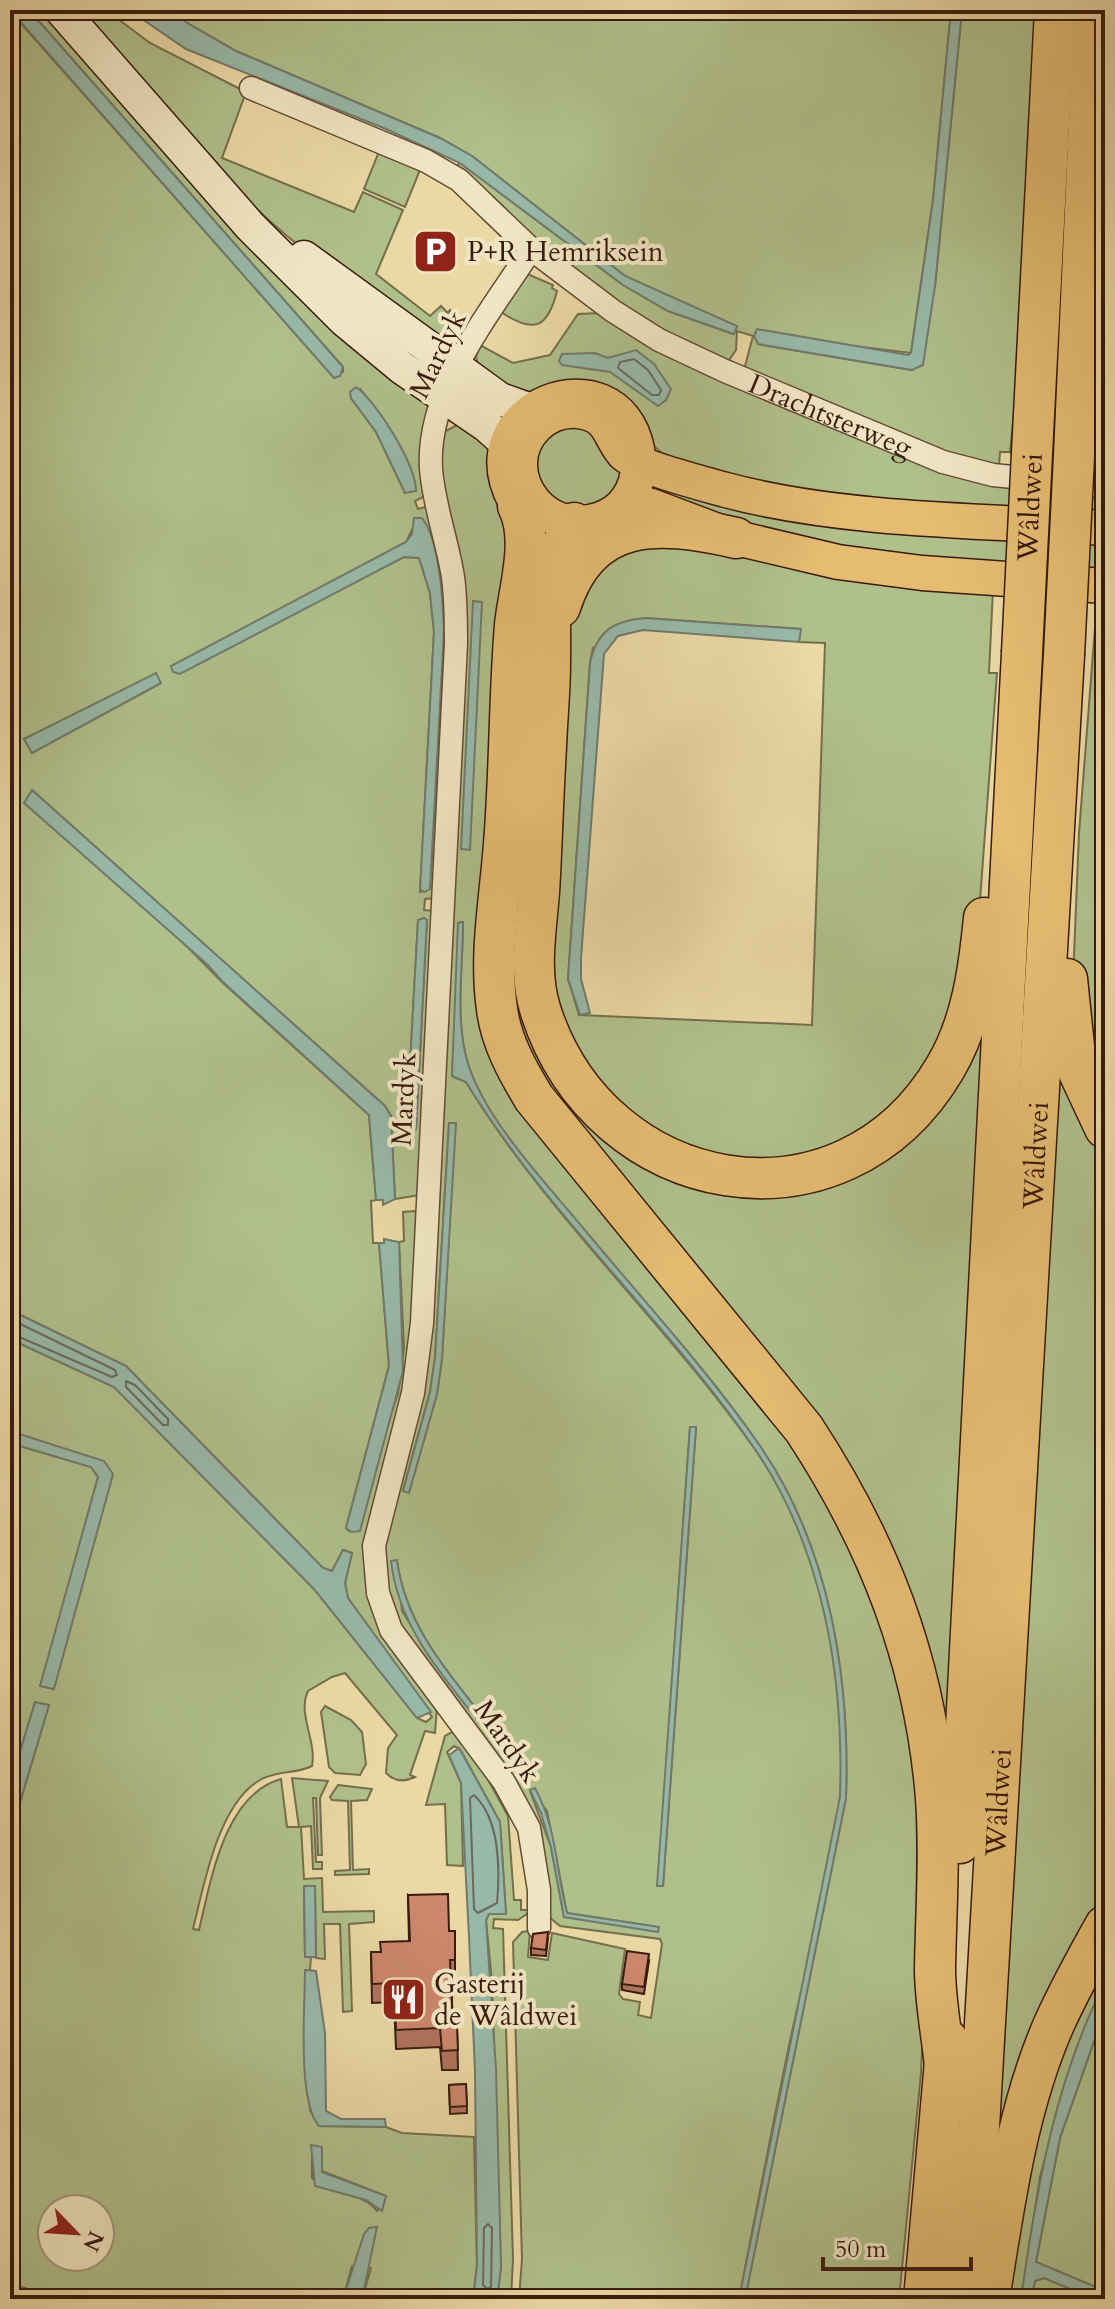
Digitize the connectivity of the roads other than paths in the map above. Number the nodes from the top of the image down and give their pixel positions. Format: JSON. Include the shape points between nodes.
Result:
{"nodes":[{"id":1,"x":61,"y":10,"type":"edge"},
{"id":2,"x":1055,"y":10,"type":"edge"},
{"id":3,"x":1094,"y":10,"type":"edge"},
{"id":4,"x":251,"y":88,"type":"dead end"},
{"id":5,"x":531,"y":249,"type":"junction"},
{"id":6,"x":450,"y":384,"type":"junction"},
{"id":7,"x":531,"y":410,"type":"junction"},
{"id":8,"x":514,"y":450,"type":"junction"},
{"id":9,"x":639,"y":462,"type":"junction"},
{"id":10,"x":1105,"y":486,"type":"edge"},
{"id":11,"x":626,"y":501,"type":"junction"},
{"id":12,"x":526,"y":504,"type":"junction"},
{"id":13,"x":574,"y":523,"type":"junction"},
{"id":14,"x":1105,"y":528,"type":"edge"},
{"id":15,"x":736,"y":538,"type":"junction"},
{"id":16,"x":1105,"y":586,"type":"edge"},
{"id":17,"x":1022,"y":653,"type":"junction"},
{"id":18,"x":550,"y":662,"type":"junction"},
{"id":19,"x":1054,"y":820,"type":"junction"},
{"id":20,"x":1105,"y":1128,"type":"edge"},
{"id":21,"x":1105,"y":1926,"type":"edge"},
{"id":22,"x":539,"y":1928,"type":"dead end"},
{"id":23,"x":945,"y":2066,"type":"junction"},
{"id":24,"x":924,"y":2299,"type":"edge"},
{"id":25,"x":962,"y":2299,"type":"edge"},
{"id":26,"x":989,"y":2299,"type":"edge"}],
"edges":[{"from":1,"to":6,"type":"main road","via":[[214,180]]},
{"from":2,"to":17,"type":"highway","name":"Wâldwei","bridge":true},
{"from":3,"to":19,"type":"highway","name":"Wâldwei","bridge":true},
{"from":4,"to":5,"type":"street","via":[[448,174]]},
{"from":5,"to":6,"type":"street","name":"Mardyk"},
{"from":5,"to":10,"type":"street","name":"Drachtsterweg","via":[[659,340],[943,462],[993,475]]},
{"from":6,"to":7,"type":"main road"},
{"from":6,"to":8,"type":"main road"},
{"from":6,"to":22,"type":"street","name":"Mardyk","via":[[431,466],[453,574],[456,644],[422,1323],[413,1393],[380,1515],[374,1559],[378,1593],[391,1630],[504,1782],[529,1828]]},
{"from":7,"to":8,"type":"main road","via":[[518,422]]},
{"from":7,"to":9,"type":"main road","via":[[566,396],[599,402],[626,424]]},
{"from":8,"to":9,"type":"main road","via":[[542,420],[576,411],[603,422],[622,452]]},
{"from":8,"to":12,"type":"main road"},
{"from":9,"to":11,"type":"main road"},
{"from":9,"to":14,"type":"main road","via":[[726,490],[817,507]]},
{"from":11,"to":13,"type":"main road","via":[[598,521]]},
{"from":11,"to":15,"type":"main road"},
{"from":12,"to":13,"type":"main road"},
{"from":12,"to":23,"type":"highway","via":[[539,515],[538,538],[524,565],[514,638],[496,914],[497,1009],[504,1037],[534,1098],[804,1429],[837,1479],[887,1579],[921,1693],[930,1747],[937,1841],[935,1972]]},
{"from":13,"to":18,"type":"highway","via":[[561,544],[550,582]]},
{"from":15,"to":16,"type":"main road","via":[[877,568]]},
{"from":15,"to":18,"type":"highway","via":[[687,527],[646,526],[598,547],[579,565],[565,590]]},
{"from":17,"to":18,"type":"highway","via":[[1002,727],[978,965],[953,1054],[919,1104],[872,1144],[819,1169],[756,1179],[701,1170],[656,1154],[597,1110],[559,1057],[541,1011],[533,958]]},
{"from":17,"to":23,"type":"highway","name":"Wâldwei"},
{"from":19,"to":20,"type":"highway","via":[[1068,884],[1067,981],[1076,1066]]},
{"from":19,"to":25,"type":"highway","name":"Wâldwei","via":[[979,2127]]},
{"from":21,"to":26,"type":"highway","via":[[1053,2026],[1033,2082]]},
{"from":23,"to":24,"type":"highway","name":"Wâldwei"}]}
